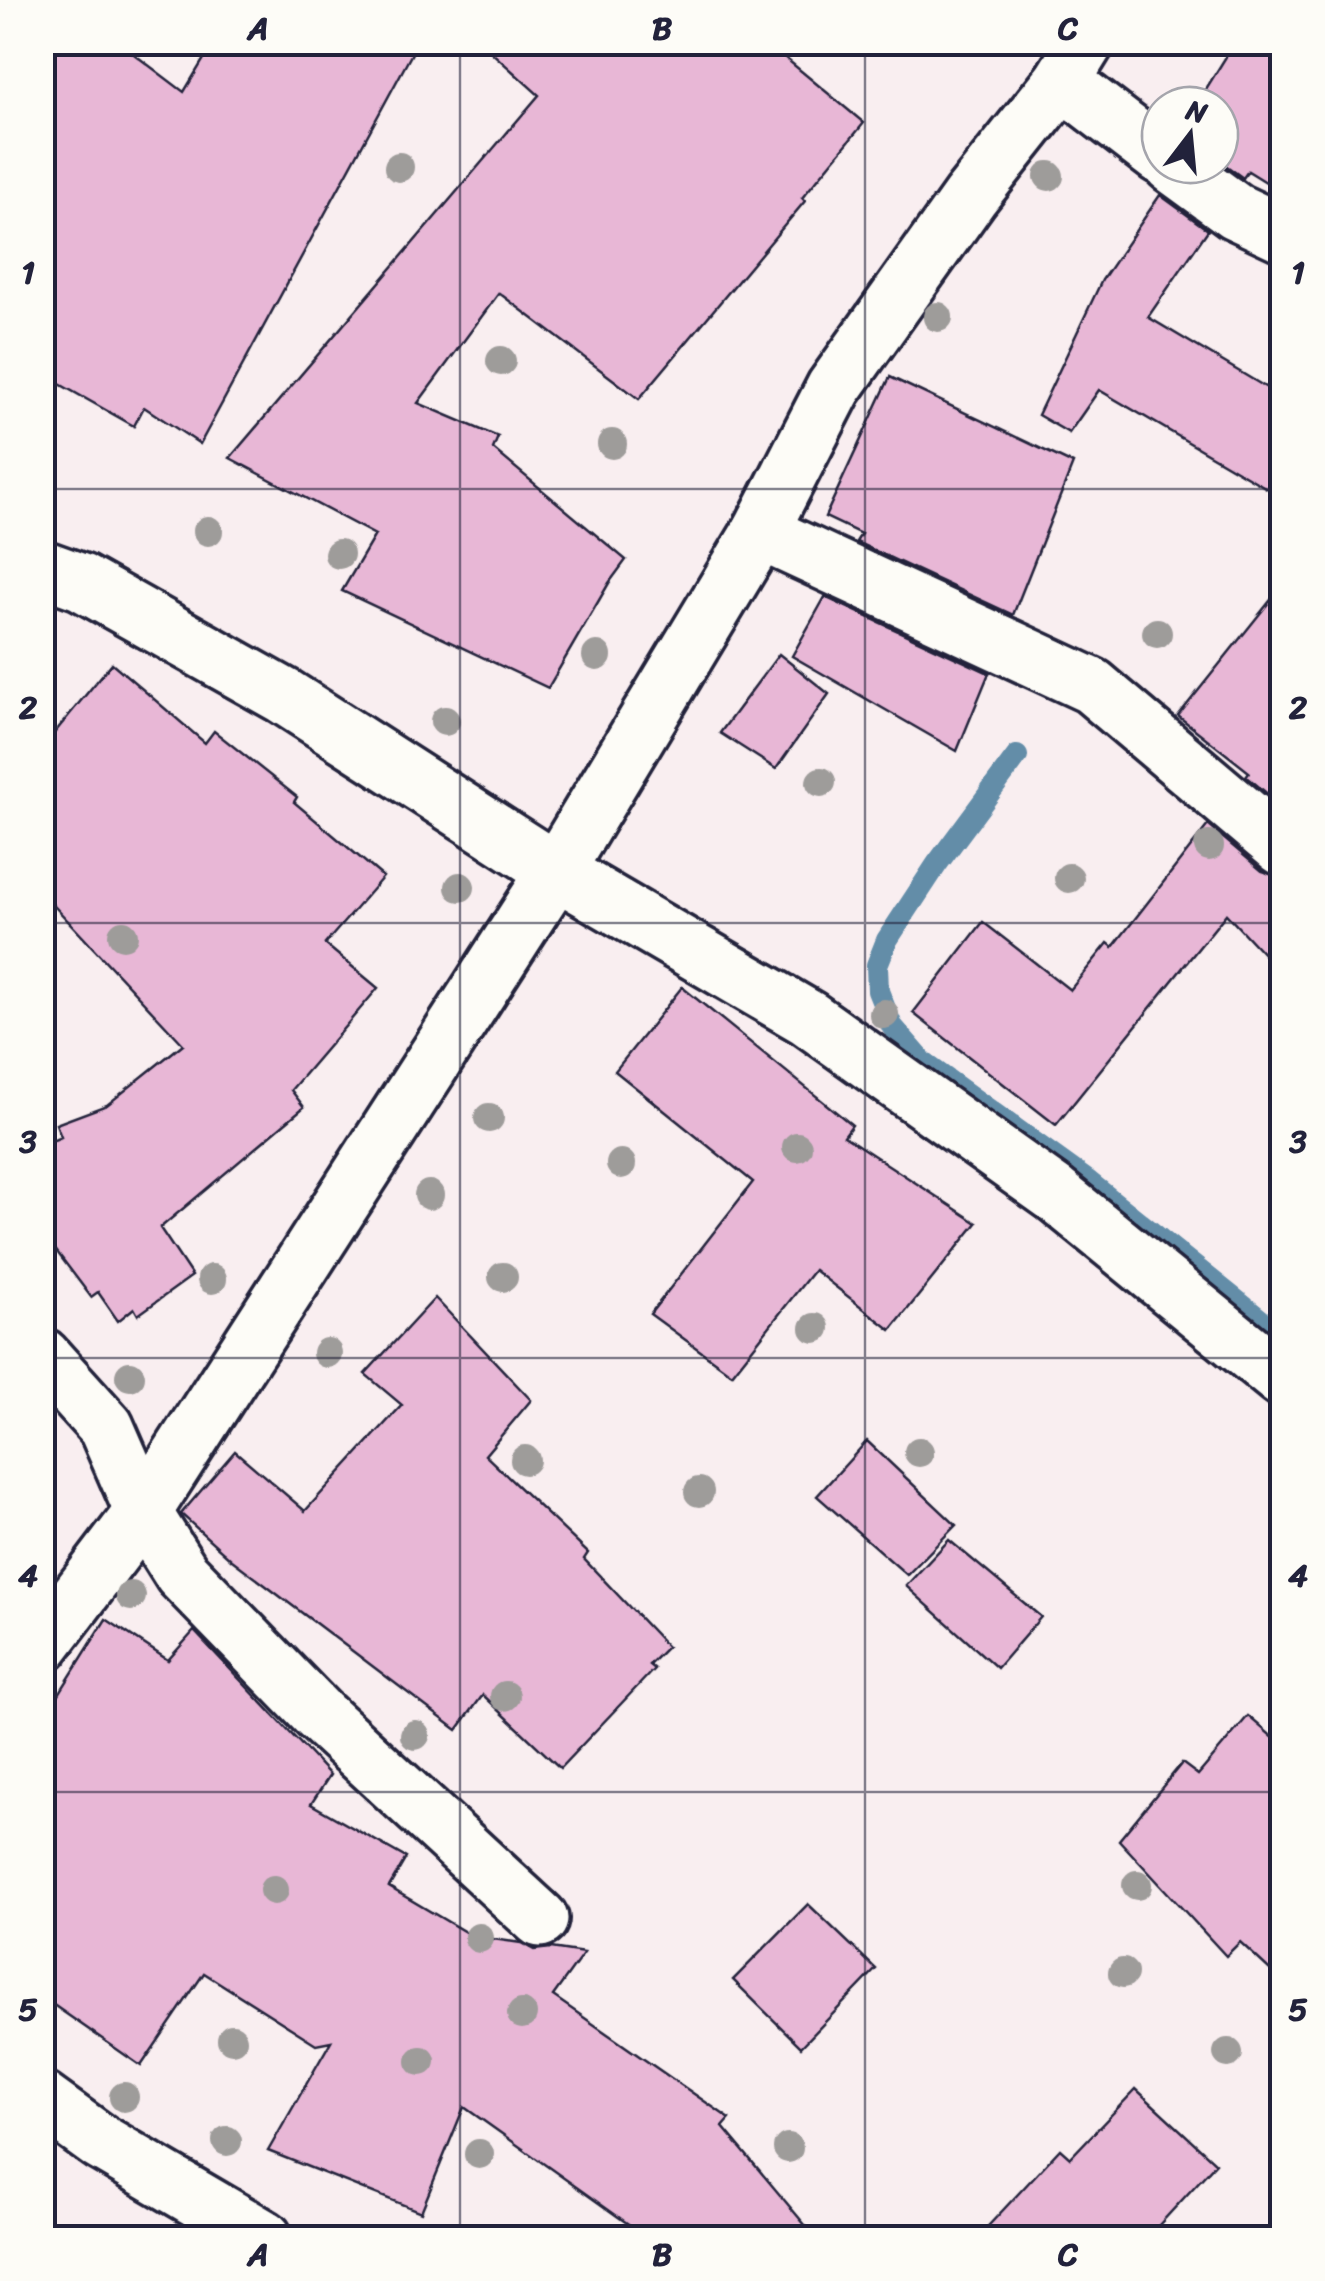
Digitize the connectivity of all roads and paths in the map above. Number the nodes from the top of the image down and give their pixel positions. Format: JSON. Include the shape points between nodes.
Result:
{"nodes":[{"id":1,"x":1074,"y":62,"type":"edge"},
{"id":2,"x":1140,"y":134,"type":"edge"},
{"id":3,"x":1200,"y":185,"type":"edge"},
{"id":4,"x":1282,"y":234,"type":"edge"},
{"id":5,"x":760,"y":532,"type":"junction"},
{"id":6,"x":42,"y":568,"type":"edge"},
{"id":7,"x":1282,"y":847,"type":"edge"},
{"id":8,"x":556,"y":871,"type":"junction"},
{"id":9,"x":42,"y":1356,"type":"edge"},
{"id":10,"x":1282,"y":1379,"type":"edge"},
{"id":11,"x":142,"y":1512,"type":"junction"},
{"id":12,"x":42,"y":1644,"type":"edge"},
{"id":13,"x":540,"y":1919,"type":"dead end"},
{"id":14,"x":42,"y":2100,"type":"edge"},
{"id":15,"x":264,"y":2238,"type":"edge"}],
"edges":[{"from":1,"to":2,"type":"street"},
{"from":1,"to":5,"type":"street","via":[[834,388]]},
{"from":3,"to":4,"type":"street"},
{"from":5,"to":7,"type":"street","via":[[1092,686]]},
{"from":5,"to":8,"type":"street"},
{"from":6,"to":8,"type":"street","via":[[81,582],[284,696]]},
{"from":8,"to":10,"type":"street","via":[[808,1018],[1054,1194]]},
{"from":8,"to":11,"type":"street"},
{"from":9,"to":11,"type":"street","via":[[106,1427]]},
{"from":11,"to":12,"type":"street"},
{"from":11,"to":13,"type":"street","via":[[209,1603],[319,1715]]},
{"from":14,"to":15,"type":"street","via":[[100,2142]]}]}
